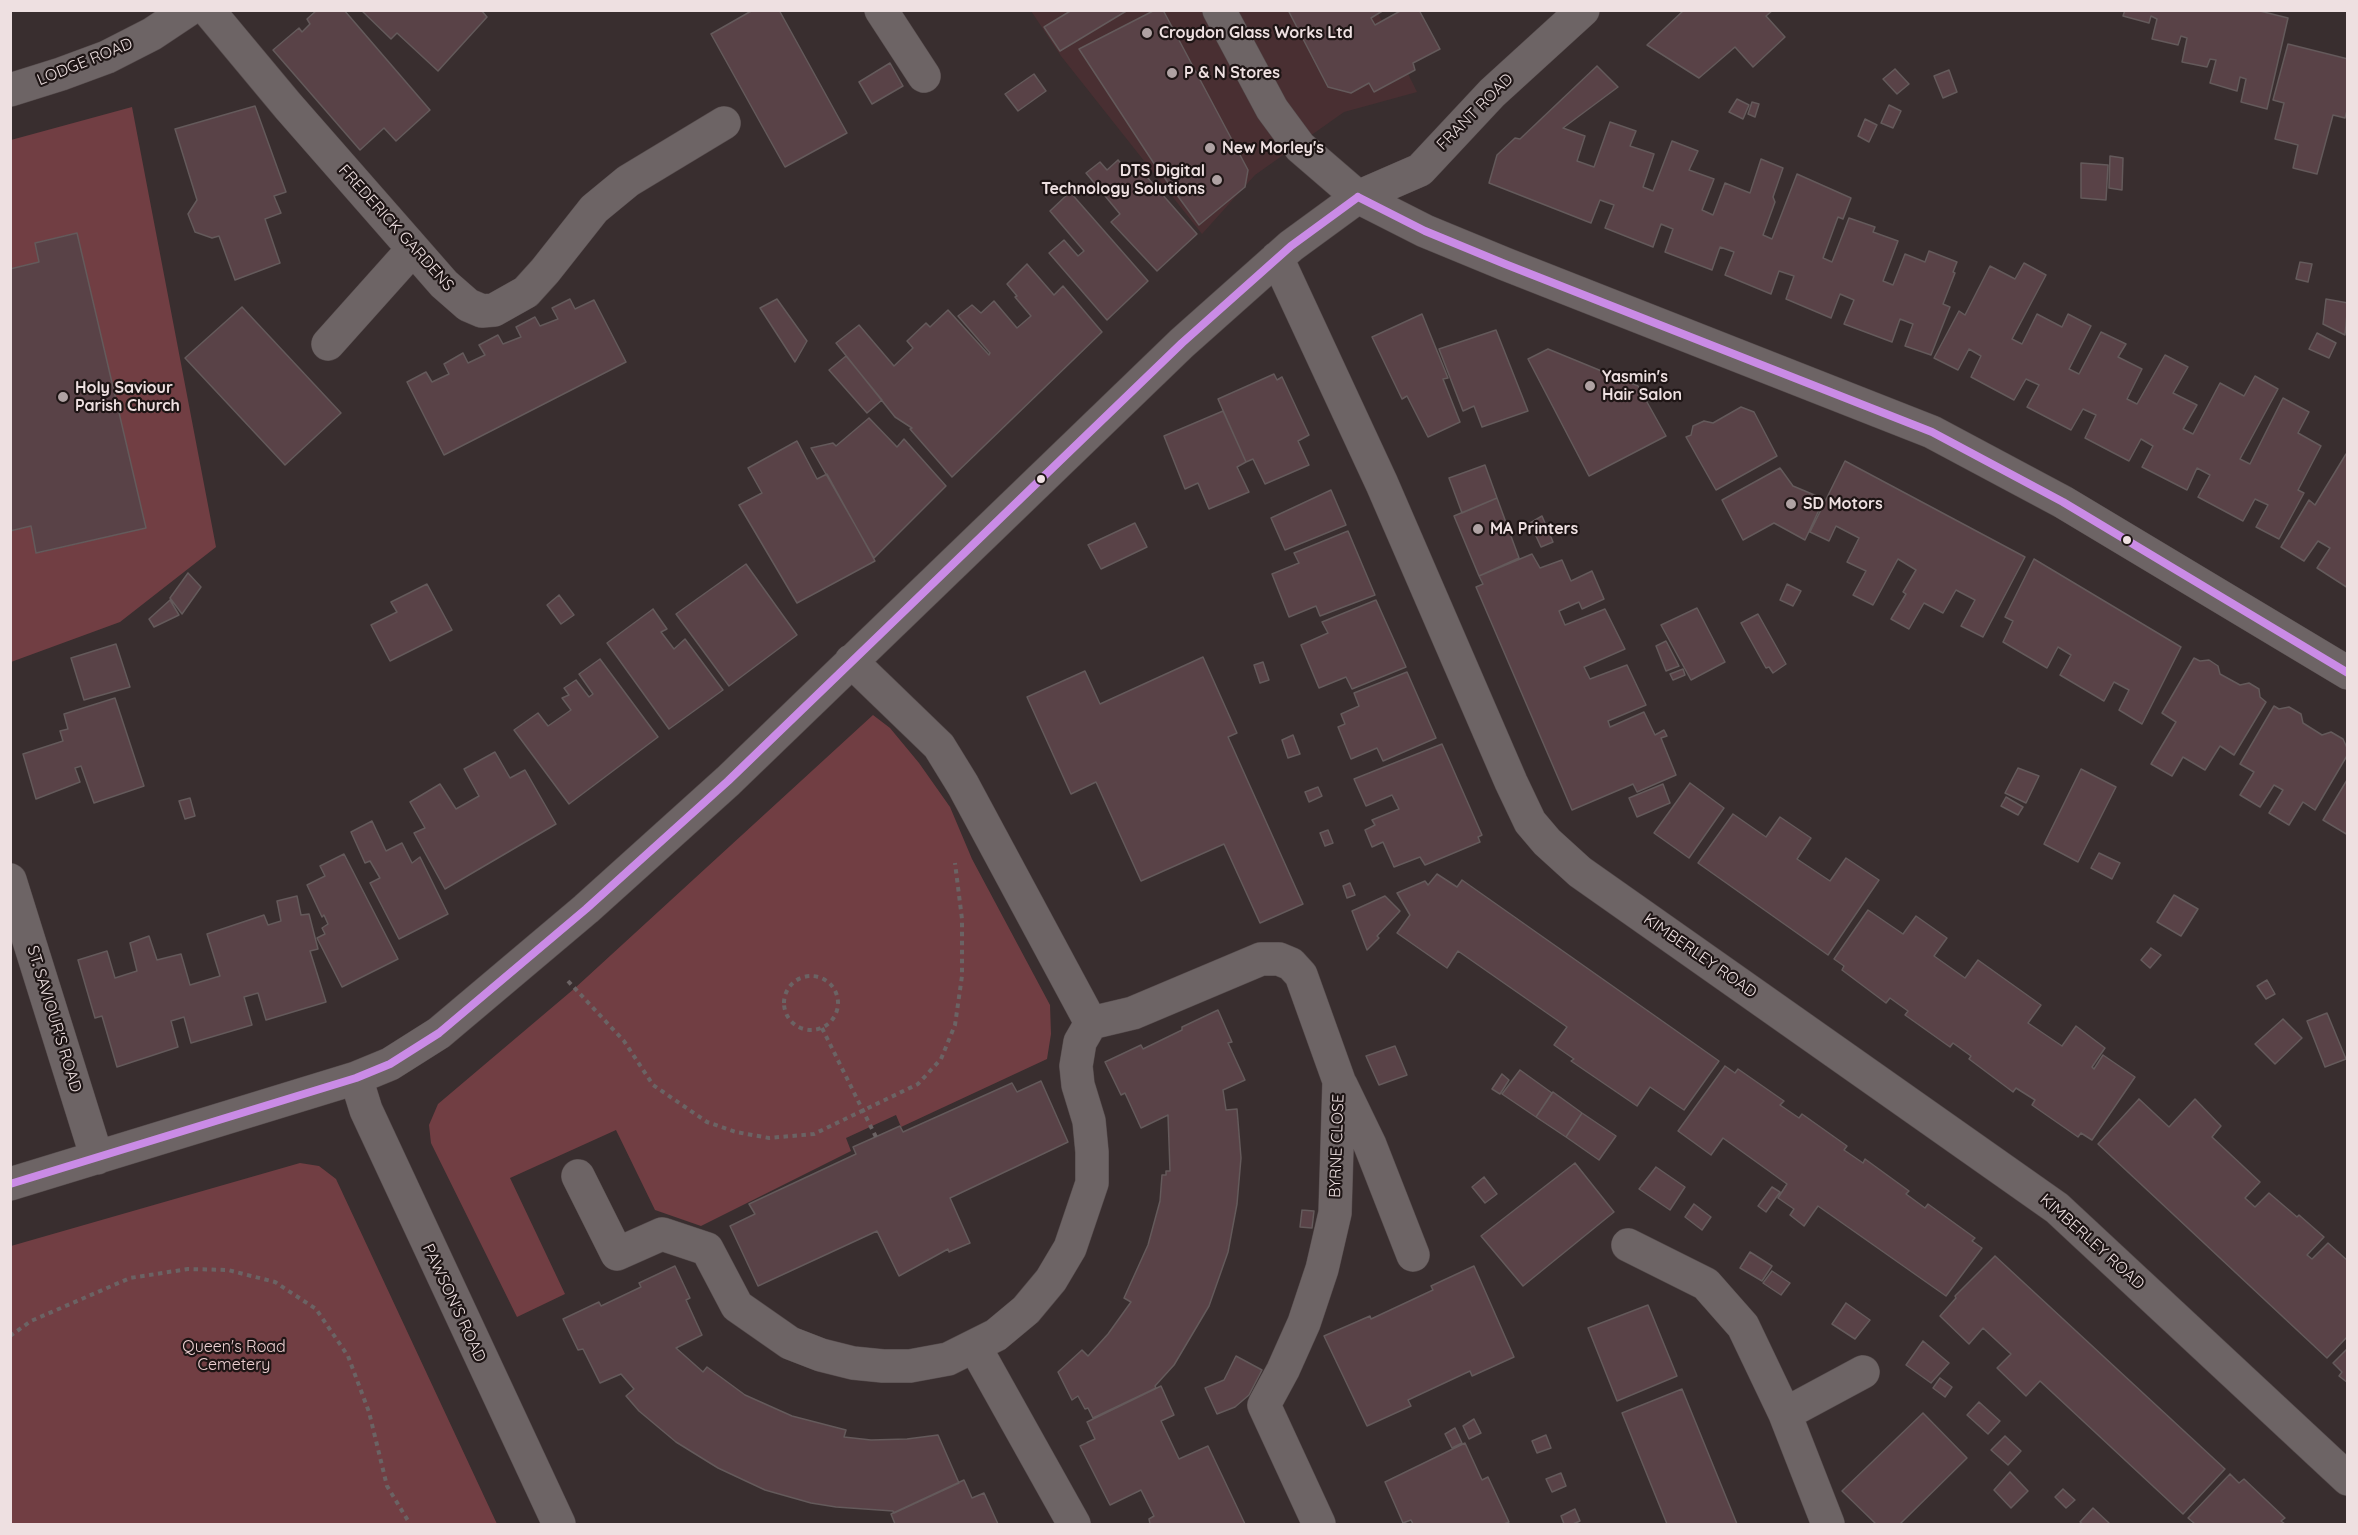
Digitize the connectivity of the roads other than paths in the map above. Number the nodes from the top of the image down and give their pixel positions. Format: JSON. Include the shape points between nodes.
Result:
{"nodes":[{"id":1,"x":188,"y":10,"type":"edge"},
{"id":2,"x":208,"y":10,"type":"edge"},
{"id":3,"x":881,"y":10,"type":"edge"},
{"id":4,"x":1219,"y":10,"type":"edge"},
{"id":5,"x":1583,"y":10,"type":"edge"},
{"id":6,"x":924,"y":76,"type":"dead end"},
{"id":7,"x":10,"y":90,"type":"edge"},
{"id":8,"x":724,"y":123,"type":"dead end"},
{"id":9,"x":1358,"y":197,"type":"junction"},
{"id":10,"x":413,"y":249,"type":"junction"},
{"id":11,"x":1277,"y":258,"type":"junction"},
{"id":12,"x":328,"y":344,"type":"dead end"},
{"id":13,"x":851,"y":662,"type":"junction"},
{"id":14,"x":2348,"y":673,"type":"edge"},
{"id":15,"x":10,"y":880,"type":"edge"},
{"id":16,"x":1091,"y":1023,"type":"junction"},
{"id":17,"x":356,"y":1078,"type":"junction"},
{"id":18,"x":1339,"y":1081,"type":"junction"},
{"id":19,"x":97,"y":1158,"type":"junction"},
{"id":20,"x":578,"y":1176,"type":"dead end"},
{"id":21,"x":10,"y":1184,"type":"edge"},
{"id":22,"x":1628,"y":1245,"type":"dead end"},
{"id":23,"x":1413,"y":1255,"type":"dead end"},
{"id":24,"x":975,"y":1347,"type":"junction"},
{"id":25,"x":1863,"y":1372,"type":"dead end"},
{"id":26,"x":1785,"y":1414,"type":"junction"},
{"id":27,"x":2348,"y":1479,"type":"edge"},
{"id":28,"x":559,"y":1524,"type":"edge"},
{"id":29,"x":1074,"y":1524,"type":"edge"},
{"id":30,"x":1319,"y":1524,"type":"edge"},
{"id":31,"x":1828,"y":1524,"type":"edge"}],
"edges":[{"from":1,"to":7,"type":"street","name":"LODGE ROAD","via":[[107,57]]},
{"from":2,"to":10,"type":"street","name":"FREDERICK GARDENS"},
{"from":3,"to":6,"type":"street"},
{"from":4,"to":9,"type":"street","via":[[1272,109],[1300,147]]},
{"from":5,"to":9,"type":"street","name":"FRANT ROAD","via":[[1492,93],[1420,170]]},
{"from":8,"to":10,"type":"street","name":"FREDERICK GARDENS","via":[[628,182],[594,209],[526,292],[494,310],[482,311],[468,305]]},
{"from":9,"to":11,"type":"street","name":"FRANT ROAD"},
{"from":9,"to":14,"type":"street","via":[[1425,231],[1505,264],[1932,432],[2063,502]]},
{"from":10,"to":12,"type":"street"},
{"from":11,"to":13,"type":"street","name":"FRANT ROAD","via":[[1182,343]]},
{"from":11,"to":27,"type":"street","name":"KIMBERLEY ROAD","via":[[1382,484],[1511,782],[1530,822],[1547,842],[1580,872],[2057,1208]]},
{"from":13,"to":16,"type":"street","via":[[939,746]]},
{"from":13,"to":17,"type":"street","name":"FRANT ROAD","via":[[720,788],[537,951],[439,1033],[390,1064]]},
{"from":15,"to":19,"type":"street","name":"ST. SAVIOUR'S ROAD"},
{"from":16,"to":18,"type":"street","name":"BYRNE CLOSE","via":[[1133,1013],[1261,959],[1279,959],[1291,964],[1301,975]]},
{"from":16,"to":24,"type":"street","via":[[1080,1042],[1076,1066],[1092,1152],[1092,1183],[1083,1214],[1070,1248],[1051,1280],[1026,1310]]},
{"from":17,"to":19,"type":"street","name":"FRANT ROAD"},
{"from":17,"to":28,"type":"street","name":"PAWSON'S ROAD","via":[[375,1131]]},
{"from":18,"to":23,"type":"street","via":[[1370,1145]]},
{"from":18,"to":30,"type":"street","name":"BYRNE CLOSE","via":[[1335,1213],[1304,1323],[1264,1405]]},
{"from":19,"to":21,"type":"street","name":"FRANT ROAD"},
{"from":20,"to":24,"type":"street","via":[[617,1254],[662,1234],[706,1249],[738,1306],[790,1342],[831,1358],[883,1366],[948,1359]]},
{"from":22,"to":26,"type":"street","via":[[1707,1284],[1743,1326]]},
{"from":24,"to":29,"type":"street"},
{"from":25,"to":26,"type":"street"},
{"from":26,"to":31,"type":"street"}]}
